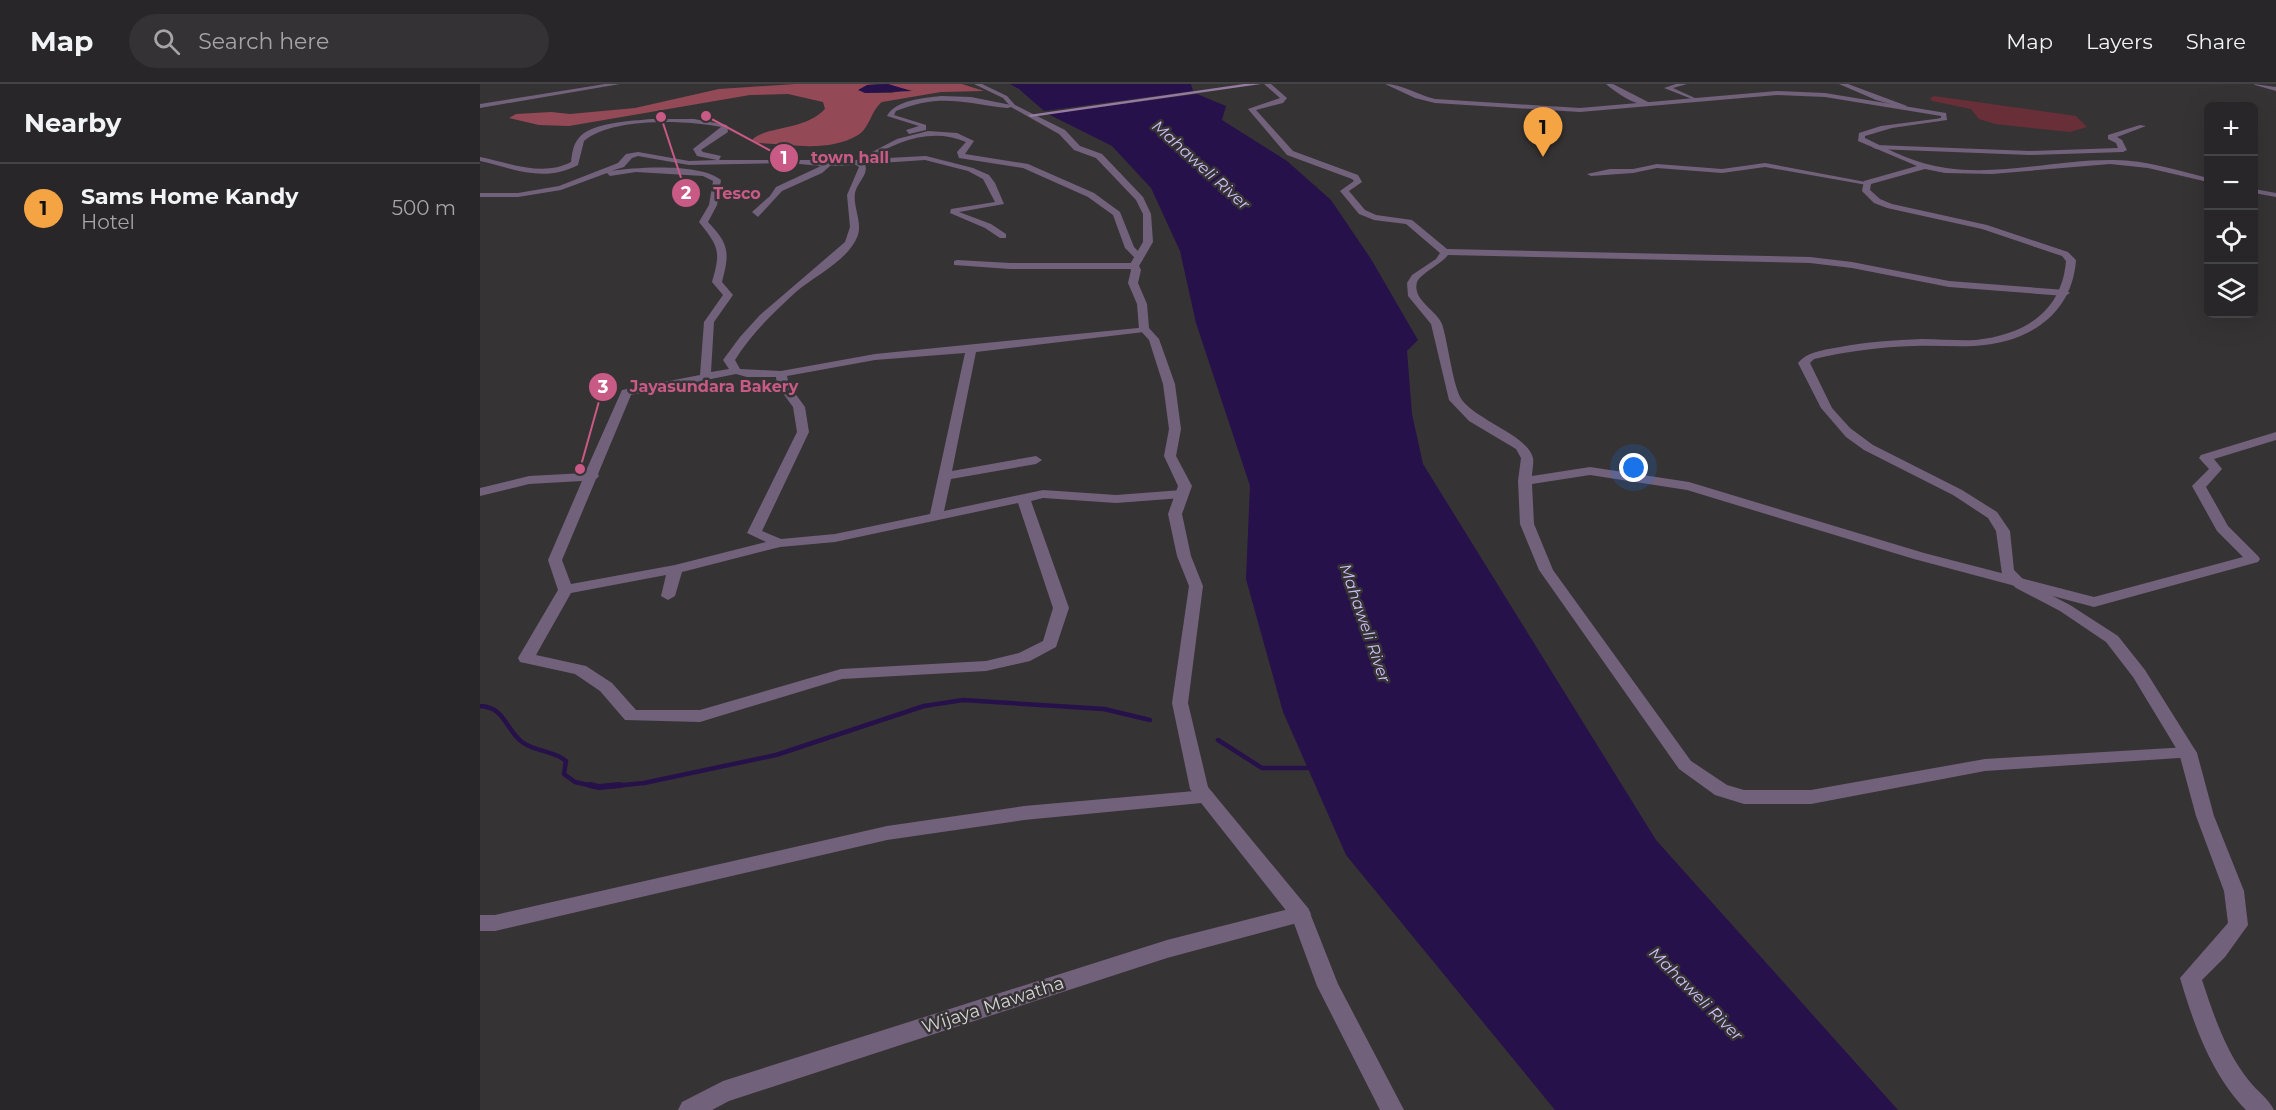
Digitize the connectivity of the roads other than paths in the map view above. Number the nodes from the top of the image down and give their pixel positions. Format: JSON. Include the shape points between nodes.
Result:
{"nodes":[{"id":1,"x":616,"y":84,"type":"edge"},
{"id":2,"x":977,"y":84,"type":"edge"},
{"id":3,"x":1258,"y":84,"type":"edge"},
{"id":4,"x":1267,"y":84,"type":"edge"},
{"id":5,"x":1388,"y":84,"type":"edge"},
{"id":6,"x":1609,"y":84,"type":"edge"},
{"id":7,"x":1684,"y":84,"type":"edge"},
{"id":8,"x":1842,"y":84,"type":"edge"},
{"id":9,"x":2257,"y":84,"type":"edge"},
{"id":10,"x":2276,"y":89,"type":"edge"},
{"id":11,"x":1695,"y":99,"type":"junction"},
{"id":12,"x":1649,"y":104,"type":"junction"},
{"id":13,"x":480,"y":106,"type":"edge"},
{"id":14,"x":1013,"y":106,"type":"junction"},
{"id":15,"x":1904,"y":106,"type":"junction"},
{"id":16,"x":1031,"y":115,"type":"junction"},
{"id":17,"x":2142,"y":126,"type":"dead end"},
{"id":18,"x":1876,"y":147,"type":"junction"},
{"id":19,"x":480,"y":159,"type":"edge"},
{"id":20,"x":858,"y":162,"type":"junction"},
{"id":21,"x":828,"y":164,"type":"junction"},
{"id":22,"x":1924,"y":166,"type":"junction"},
{"id":23,"x":1591,"y":174,"type":"dead end"},
{"id":24,"x":591,"y":178,"type":"junction"},
{"id":25,"x":2204,"y":179,"type":"edge"},
{"id":26,"x":1867,"y":183,"type":"junction"},
{"id":27,"x":2258,"y":192,"type":"edge"},
{"id":28,"x":480,"y":195,"type":"edge"},
{"id":29,"x":2276,"y":195,"type":"edge"},
{"id":30,"x":758,"y":214,"type":"dead end"},
{"id":31,"x":1003,"y":236,"type":"dead end"},
{"id":32,"x":1445,"y":252,"type":"junction"},
{"id":33,"x":1137,"y":262,"type":"junction"},
{"id":34,"x":957,"y":263,"type":"dead end"},
{"id":35,"x":2065,"y":293,"type":"junction"},
{"id":36,"x":1144,"y":329,"type":"junction"},
{"id":37,"x":971,"y":349,"type":"junction"},
{"id":38,"x":736,"y":371,"type":"junction"},
{"id":39,"x":781,"y":374,"type":"junction"},
{"id":40,"x":705,"y":376,"type":"junction"},
{"id":41,"x":2276,"y":436,"type":"edge"},
{"id":42,"x":1036,"y":460,"type":"dead end"},
{"id":43,"x":592,"y":476,"type":"junction"},
{"id":44,"x":945,"y":476,"type":"junction"},
{"id":45,"x":1525,"y":481,"type":"junction"},
{"id":46,"x":480,"y":492,"type":"edge"},
{"id":47,"x":1182,"y":494,"type":"junction"},
{"id":48,"x":1023,"y":497,"type":"junction"},
{"id":49,"x":936,"y":518,"type":"junction"},
{"id":50,"x":754,"y":532,"type":"junction"},
{"id":51,"x":780,"y":543,"type":"junction"},
{"id":52,"x":732,"y":553,"type":"junction"},
{"id":53,"x":675,"y":569,"type":"junction"},
{"id":54,"x":2015,"y":579,"type":"junction"},
{"id":55,"x":565,"y":590,"type":"junction"},
{"id":56,"x":668,"y":596,"type":"dead end"},
{"id":57,"x":2188,"y":753,"type":"junction"},
{"id":58,"x":1206,"y":798,"type":"junction"},
{"id":59,"x":1301,"y":914,"type":"junction"},
{"id":60,"x":480,"y":923,"type":"edge"},
{"id":61,"x":690,"y":1110,"type":"edge"},
{"id":62,"x":1392,"y":1110,"type":"edge"},
{"id":63,"x":2262,"y":1110,"type":"edge"}],
"edges":[{"from":1,"to":13,"type":"street"},
{"from":2,"to":14,"type":"street","via":[[1005,97]]},
{"from":3,"to":16,"type":"main road"},
{"from":4,"to":32,"type":"street","via":[[1284,98],[1251,109],[1284,147],[1299,157],[1355,177],[1358,182],[1344,191],[1357,209],[1374,217],[1409,222]]},
{"from":5,"to":12,"type":"street","via":[[1417,97],[1458,103],[1561,110]]},
{"from":6,"to":12,"type":"street"},
{"from":7,"to":11,"type":"street","via":[[1667,88]]},
{"from":8,"to":15,"type":"street"},
{"from":9,"to":10,"type":"street"},
{"from":11,"to":12,"type":"street"},
{"from":11,"to":15,"type":"street","via":[[1801,93]]},
{"from":14,"to":16,"type":"street"},
{"from":14,"to":20,"type":"street","via":[[968,99],[905,105],[893,110],[890,116],[923,128],[887,139],[872,147]]},
{"from":15,"to":18,"type":"street","via":[[1944,114],[1945,119],[1862,135],[1861,139]]},
{"from":16,"to":33,"type":"street","via":[[1062,132],[1077,148],[1100,156],[1140,199],[1147,214],[1148,242]]},
{"from":17,"to":18,"type":"street","via":[[2111,137],[2123,150],[2106,152]]},
{"from":18,"to":22,"type":"street"},
{"from":19,"to":21,"type":"street","via":[[555,172],[575,163],[578,144],[593,131],[630,123],[680,121],[725,126],[725,130],[697,148],[700,154],[712,158],[807,158]]},
{"from":20,"to":21,"type":"street"},
{"from":20,"to":31,"type":"street","via":[[926,158],[975,171],[991,183],[992,194],[1000,204],[958,209],[954,213]]},
{"from":20,"to":33,"type":"street","via":[[892,142],[915,135],[961,136],[970,141],[962,156],[1025,166],[1107,204],[1117,214]]},
{"from":20,"to":38,"type":"street","via":[[863,172],[851,195],[854,234],[846,246],[804,280],[738,344],[729,360]]},
{"from":21,"to":24,"type":"street","via":[[689,163],[638,154]]},
{"from":21,"to":30,"type":"street","via":[[779,189]]},
{"from":22,"to":25,"type":"street","via":[[1979,172],[2128,163]]},
{"from":22,"to":26,"type":"street"},
{"from":23,"to":26,"type":"street","via":[[1657,166],[1722,171],[1765,165]]},
{"from":24,"to":28,"type":"street","via":[[539,192]]},
{"from":24,"to":40,"type":"street","via":[[636,170],[705,174],[717,180],[713,204],[703,222],[721,240],[724,256],[717,282],[728,295],[709,322]]},
{"from":26,"to":35,"type":"street","via":[[1870,195],[1890,206],[1984,227],[2065,254],[2071,260],[2072,271]]},
{"from":27,"to":29,"type":"street"},
{"from":32,"to":35,"type":"street","via":[[1810,260],[1949,284]]},
{"from":32,"to":45,"type":"street","via":[[1439,261],[1415,277],[1413,296],[1436,323],[1455,400],[1473,418],[1521,447],[1527,458]]},
{"from":33,"to":34,"type":"street","via":[[1010,266]]},
{"from":33,"to":36,"type":"street","via":[[1134,283],[1142,304]]},
{"from":35,"to":54,"type":"street","via":[[2057,308],[2010,337],[1976,343],[1865,346],[1810,357],[1804,363],[1826,406],[1853,438],[1986,509],[2001,524],[2007,571]]},
{"from":36,"to":37,"type":"street"},
{"from":36,"to":47,"type":"street","via":[[1154,339],[1169,384],[1175,429],[1170,456],[1185,486]]},
{"from":37,"to":39,"type":"street","via":[[875,357]]},
{"from":37,"to":44,"type":"street"},
{"from":38,"to":39,"type":"street"},
{"from":38,"to":40,"type":"street"},
{"from":39,"to":50,"type":"street","via":[[783,385],[799,407],[803,432]]},
{"from":40,"to":43,"type":"street","via":[[626,392]]},
{"from":41,"to":54,"type":"street","via":[[2205,458],[2216,469],[2199,486],[2222,528],[2253,558],[2094,602]]},
{"from":42,"to":44,"type":"street"},
{"from":43,"to":46,"type":"street","via":[[529,480]]},
{"from":43,"to":55,"type":"street","via":[[555,560]]},
{"from":44,"to":49,"type":"street"},
{"from":45,"to":54,"type":"street","via":[[1590,471],[1689,486],[1919,556]]},
{"from":45,"to":57,"type":"street","via":[[1527,524],[1546,570],[1686,765],[1721,790],[1744,797],[1811,797],[1985,765]]},
{"from":47,"to":48,"type":"street","via":[[1116,499],[1043,494]]},
{"from":47,"to":58,"type":"street","via":[[1175,514],[1184,556],[1196,586],[1179,703],[1199,789]]},
{"from":48,"to":49,"type":"street"},
{"from":48,"to":55,"type":"street","via":[[1060,608],[1050,644],[1024,657],[986,666],[842,674],[700,716],[631,716],[606,687],[580,670],[526,658]]},
{"from":49,"to":51,"type":"street","via":[[835,538]]},
{"from":50,"to":51,"type":"street"},
{"from":50,"to":52,"type":"street"},
{"from":51,"to":52,"type":"street"},
{"from":52,"to":53,"type":"street"},
{"from":53,"to":55,"type":"street"},
{"from":53,"to":56,"type":"street"},
{"from":54,"to":57,"type":"street","via":[[2112,639],[2139,674]]},
{"from":57,"to":63,"type":"street","via":[[2205,816],[2234,891],[2238,925],[2191,978],[2207,1030],[2241,1089]]},
{"from":58,"to":59,"type":"street"},
{"from":58,"to":60,"type":"street","via":[[1024,813],[887,833],[495,923]]},
{"from":59,"to":61,"type":"street","name":"Wijaya Mawatha","via":[[1167,949],[723,1092]]},
{"from":59,"to":62,"type":"street","via":[[1328,987]]}]}
